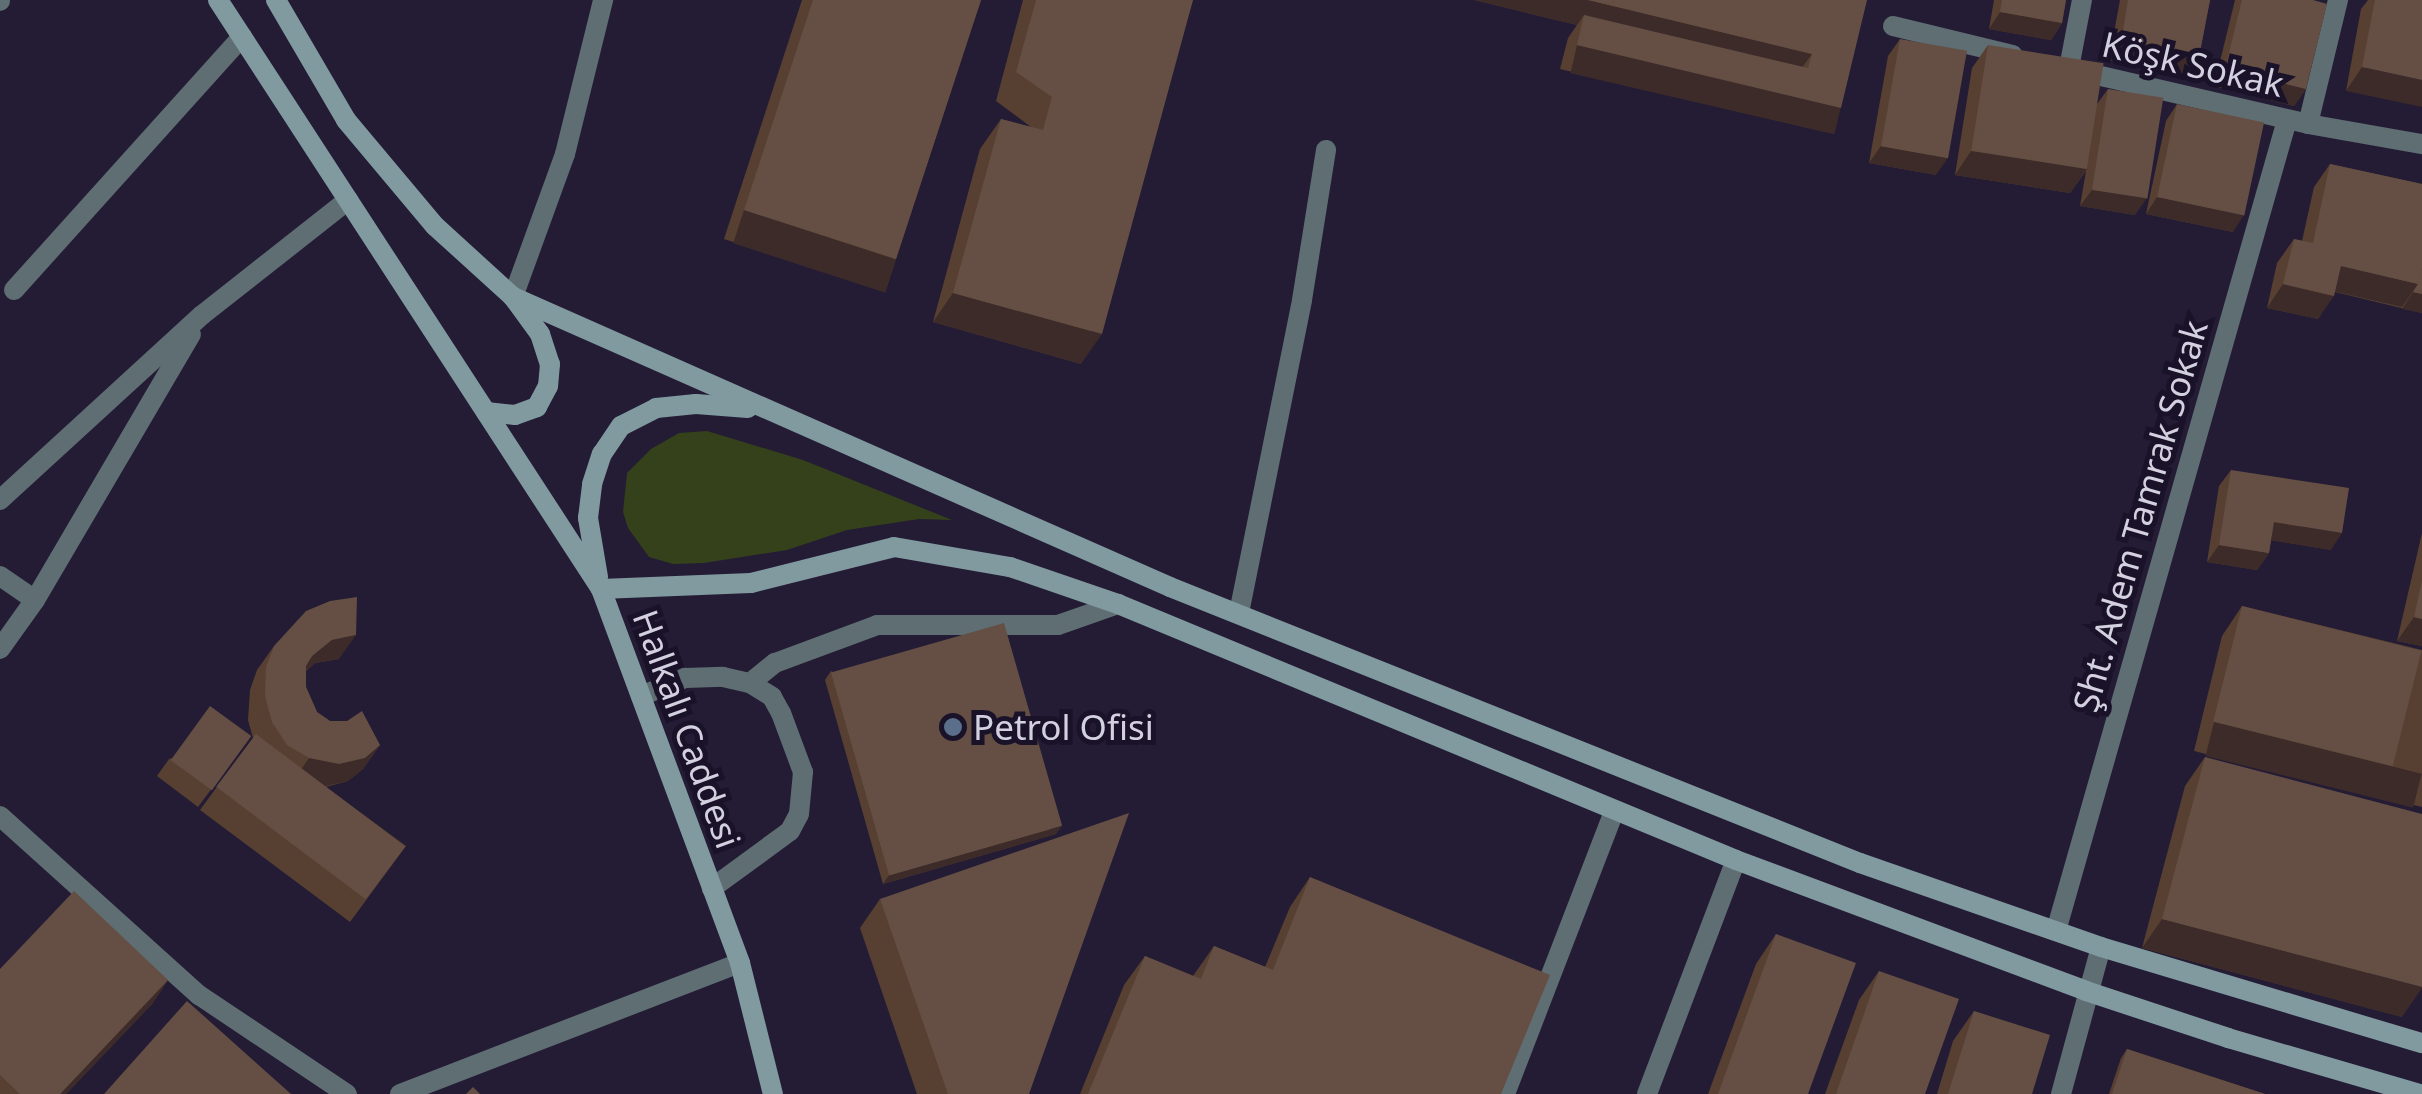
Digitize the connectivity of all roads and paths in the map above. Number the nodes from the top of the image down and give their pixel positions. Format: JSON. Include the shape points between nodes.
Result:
{"nodes":[{"id":1,"x":218,"y":0,"type":"edge"},
{"id":2,"x":276,"y":0,"type":"edge"},
{"id":3,"x":603,"y":0,"type":"edge"},
{"id":4,"x":2082,"y":0,"type":"edge"},
{"id":5,"x":2338,"y":0,"type":"edge"},
{"id":6,"x":1893,"y":26,"type":"dead end"},
{"id":7,"x":242,"y":37,"type":"junction"},
{"id":8,"x":2051,"y":64,"type":"junction"},
{"id":9,"x":2298,"y":122,"type":"junction"},
{"id":10,"x":2422,"y":144,"type":"edge"},
{"id":11,"x":1326,"y":150,"type":"dead end"},
{"id":12,"x":348,"y":200,"type":"junction"},
{"id":13,"x":14,"y":290,"type":"dead end"},
{"id":14,"x":513,"y":297,"type":"junction"},
{"id":15,"x":202,"y":315,"type":"junction"},
{"id":16,"x":760,"y":408,"type":"junction"},
{"id":17,"x":486,"y":412,"type":"junction"},
{"id":18,"x":0,"y":500,"type":"edge"},
{"id":19,"x":0,"y":576,"type":"edge"},
{"id":20,"x":600,"y":589,"type":"junction"},
{"id":21,"x":35,"y":600,"type":"junction"},
{"id":22,"x":1118,"y":604,"type":"junction"},
{"id":23,"x":1239,"y":614,"type":"junction"},
{"id":24,"x":0,"y":649,"type":"edge"},
{"id":25,"x":750,"y":683,"type":"junction"},
{"id":26,"x":640,"y":696,"type":"junction"},
{"id":27,"x":1614,"y":811,"type":"junction"},
{"id":28,"x":0,"y":816,"type":"edge"},
{"id":29,"x":1736,"y":860,"type":"junction"},
{"id":30,"x":712,"y":888,"type":"junction"},
{"id":31,"x":2056,"y":931,"type":"junction"},
{"id":32,"x":2101,"y":947,"type":"junction"},
{"id":33,"x":740,"y":964,"type":"junction"},
{"id":34,"x":2086,"y":991,"type":"junction"},
{"id":35,"x":2422,"y":1043,"type":"edge"},
{"id":36,"x":347,"y":1094,"type":"edge"},
{"id":37,"x":400,"y":1094,"type":"edge"},
{"id":38,"x":772,"y":1094,"type":"edge"},
{"id":39,"x":1506,"y":1094,"type":"edge"},
{"id":40,"x":1648,"y":1094,"type":"edge"},
{"id":41,"x":2061,"y":1094,"type":"edge"},
{"id":42,"x":2420,"y":1094,"type":"edge"}],
"edges":[{"from":1,"to":7,"type":"main road","name":"Halkalı Caddesi"},
{"from":2,"to":14,"type":"main road","via":[[346,120],[435,226]]},
{"from":3,"to":14,"type":"street","via":[[565,154]]},
{"from":4,"to":8,"type":"street"},
{"from":5,"to":9,"type":"street","name":"Şht. Adem Tamrak Sokak"},
{"from":6,"to":8,"type":"street","name":"Köşk Sokak"},
{"from":7,"to":12,"type":"main road","name":"Halkalı Caddesi"},
{"from":7,"to":13,"type":"street"},
{"from":8,"to":9,"type":"street","name":"Köşk Sokak"},
{"from":9,"to":10,"type":"street","name":"Köşk Sokak"},
{"from":9,"to":31,"type":"street","name":"Şht. Adem Tamrak Sokak"},
{"from":11,"to":23,"type":"street"},
{"from":12,"to":15,"type":"street"},
{"from":12,"to":17,"type":"main road","name":"Halkalı Caddesi"},
{"from":14,"to":16,"type":"main road"},
{"from":14,"to":17,"type":"main road","via":[[540,334],[550,364],[548,386],[537,407],[515,415]]},
{"from":15,"to":18,"type":"street"},
{"from":15,"to":21,"type":"street"},
{"from":16,"to":20,"type":"main road","via":[[656,408],[622,426],[602,454],[590,501]]},
{"from":16,"to":23,"type":"main road"},
{"from":17,"to":20,"type":"main road","name":"Halkalı Caddesi"},
{"from":19,"to":21,"type":"street"},
{"from":20,"to":22,"type":"main road","via":[[751,583],[894,547],[1010,567]]},
{"from":20,"to":26,"type":"main road","name":"Halkalı Caddesi"},
{"from":21,"to":24,"type":"street"},
{"from":22,"to":25,"type":"street","via":[[1058,625],[878,625],[775,663]]},
{"from":22,"to":27,"type":"main road"},
{"from":23,"to":31,"type":"main road","via":[[1860,863]]},
{"from":25,"to":26,"type":"street","via":[[685,678]]},
{"from":25,"to":30,"type":"street","via":[[772,697],[781,714],[804,792],[790,830]]},
{"from":26,"to":30,"type":"main road","name":"Halkalı Caddesi"},
{"from":27,"to":29,"type":"main road"},
{"from":27,"to":39,"type":"street"},
{"from":28,"to":36,"type":"street","via":[[198,995]]},
{"from":29,"to":34,"type":"main road"},
{"from":29,"to":40,"type":"street"},
{"from":30,"to":33,"type":"main road","name":"Halkalı Caddesi"},
{"from":31,"to":32,"type":"main road"},
{"from":32,"to":34,"type":"street"},
{"from":32,"to":35,"type":"main road"},
{"from":33,"to":37,"type":"street"},
{"from":33,"to":38,"type":"main road","name":"Halkalı Caddesi"},
{"from":34,"to":41,"type":"street"},
{"from":34,"to":42,"type":"main road"}]}
